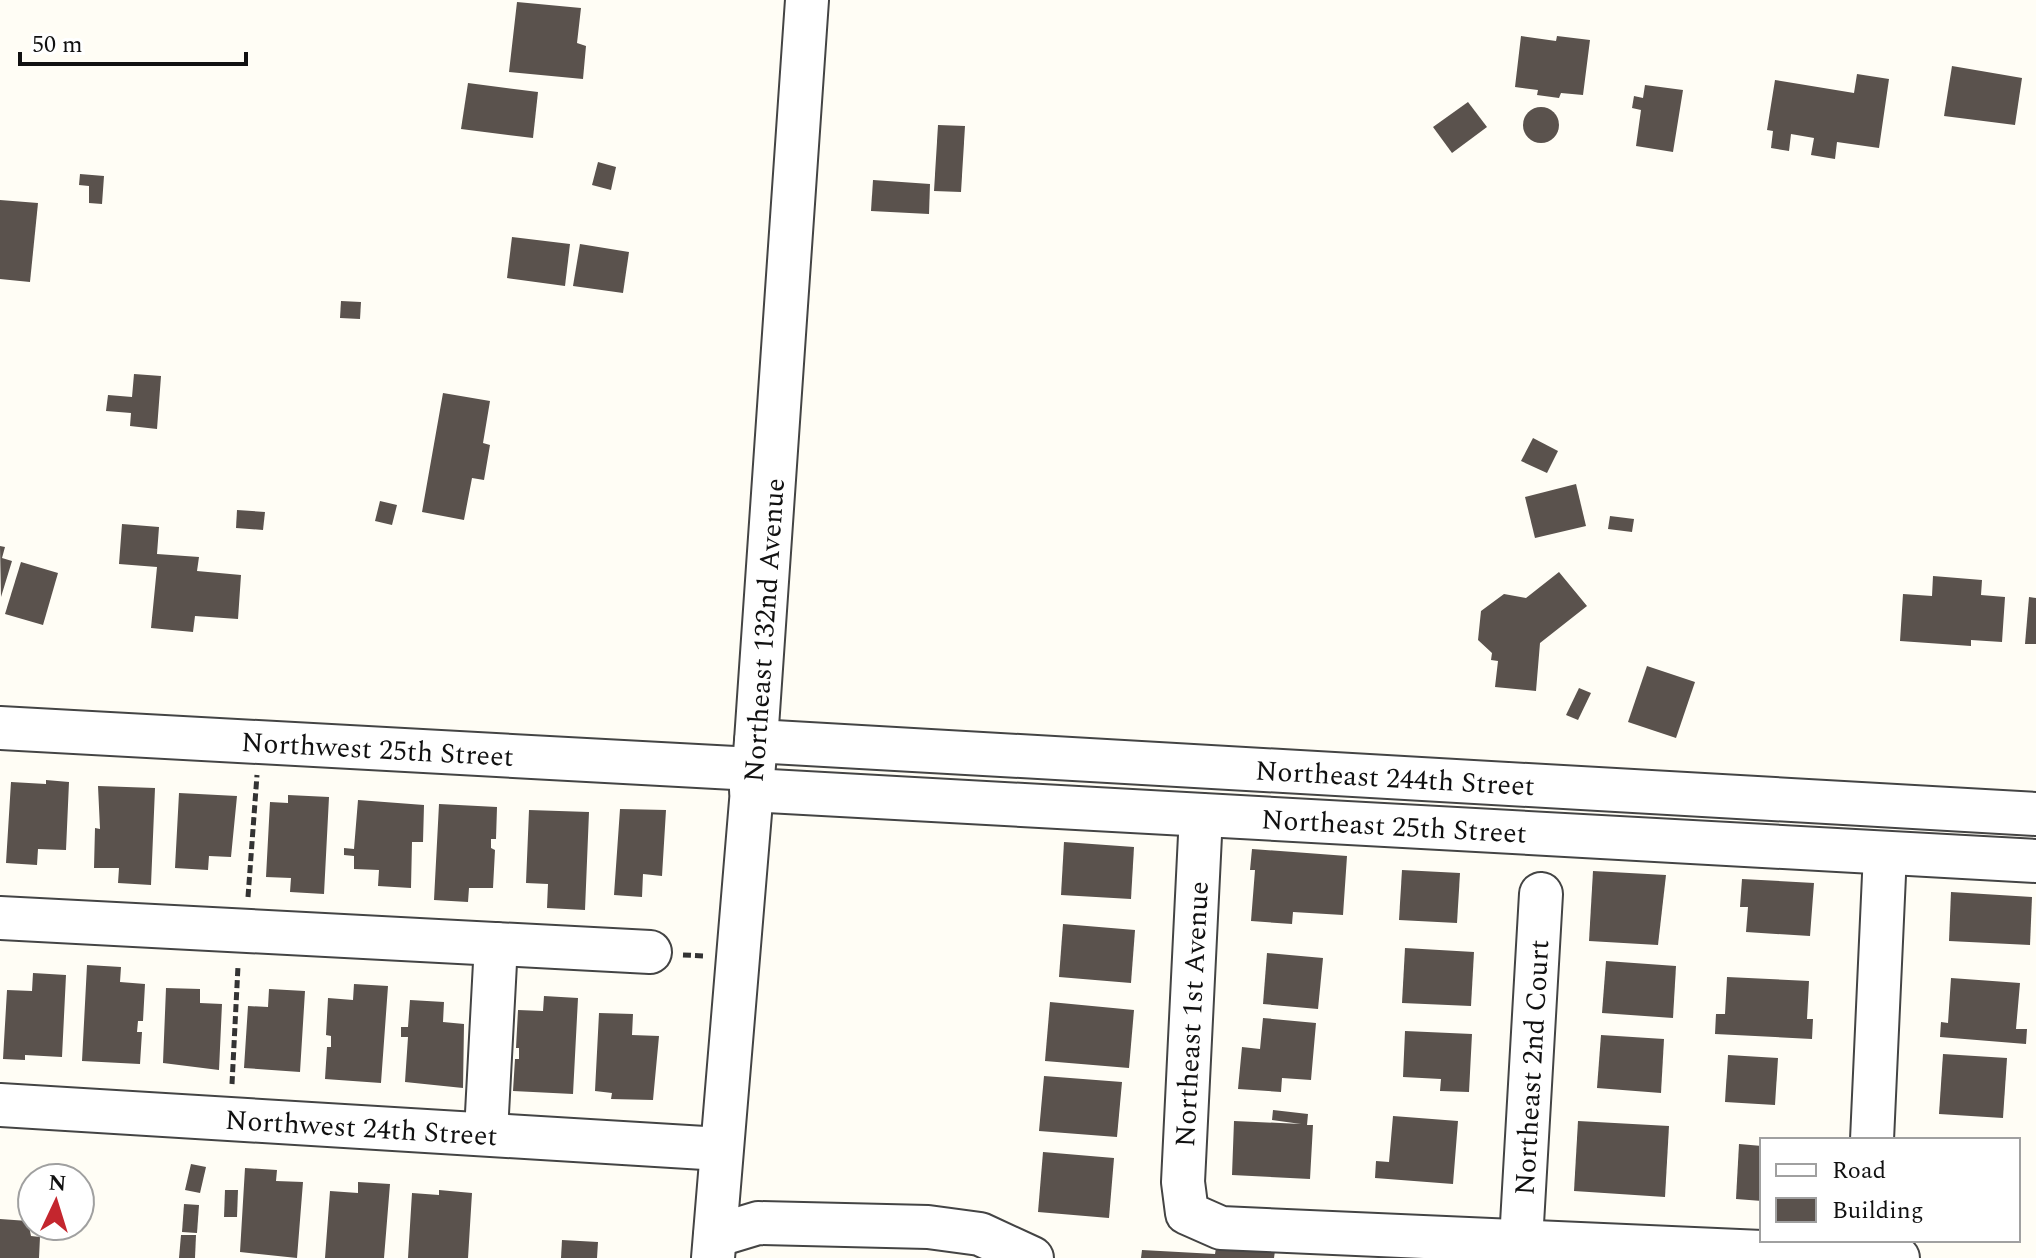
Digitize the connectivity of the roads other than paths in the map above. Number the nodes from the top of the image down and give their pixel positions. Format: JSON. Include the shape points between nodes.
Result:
{"nodes":[{"id":1,"x":807,"y":0,"type":"edge"},
{"id":2,"x":0,"y":728,"type":"edge"},
{"id":3,"x":754,"y":767,"type":"junction"},
{"id":4,"x":2036,"y":814,"type":"edge"},
{"id":5,"x":1201,"y":815,"type":"junction"},
{"id":6,"x":1885,"y":853,"type":"junction"},
{"id":7,"x":2036,"y":861,"type":"edge"},
{"id":8,"x":1541,"y":894,"type":"dead end"},
{"id":9,"x":0,"y":918,"type":"edge"},
{"id":10,"x":496,"y":944,"type":"junction"},
{"id":11,"x":650,"y":952,"type":"road end"},
{"id":12,"x":0,"y":1105,"type":"edge"},
{"id":13,"x":486,"y":1132,"type":"junction"},
{"id":14,"x":1872,"y":1138,"type":"edge"},
{"id":15,"x":721,"y":1149,"type":"junction"},
{"id":16,"x":1521,"y":1241,"type":"junction"},
{"id":17,"x":714,"y":1247,"type":"edge"},
{"id":18,"x":1877,"y":1252,"type":"edge"},
{"id":19,"x":1032,"y":1258,"type":"edge"}],
"edges":[{"from":1,"to":3,"type":"street","name":"Northeast 132nd Avenue"},
{"from":2,"to":3,"type":"street","name":"Northwest 25th Street"},
{"from":3,"to":4,"type":"street","name":"Northeast 244th Street"},
{"from":3,"to":5,"type":"street","name":"Northeast 25th Street"},
{"from":3,"to":15,"type":"street","name":"Northeast 132nd Avenue"},
{"from":5,"to":6,"type":"street","name":"Northeast 25th Street"},
{"from":5,"to":16,"type":"street","name":"Northeast 1st Avenue","via":[[1183,1182],[1187,1213],[1221,1228]]},
{"from":6,"to":7,"type":"street","name":"Northeast 25th Street"},
{"from":6,"to":14,"type":"street"},
{"from":8,"to":16,"type":"street","name":"Northeast 2nd Court"},
{"from":9,"to":10,"type":"street"},
{"from":10,"to":11,"type":"street"},
{"from":10,"to":13,"type":"street"},
{"from":12,"to":13,"type":"street","name":"Northwest 24th Street"},
{"from":13,"to":15,"type":"street","name":"Northwest 24th Street"},
{"from":15,"to":17,"type":"street","name":"Northeast 132nd Avenue"},
{"from":16,"to":18,"type":"street"},
{"from":17,"to":19,"type":"street","via":[[758,1223],[928,1227],[980,1234]]}]}
